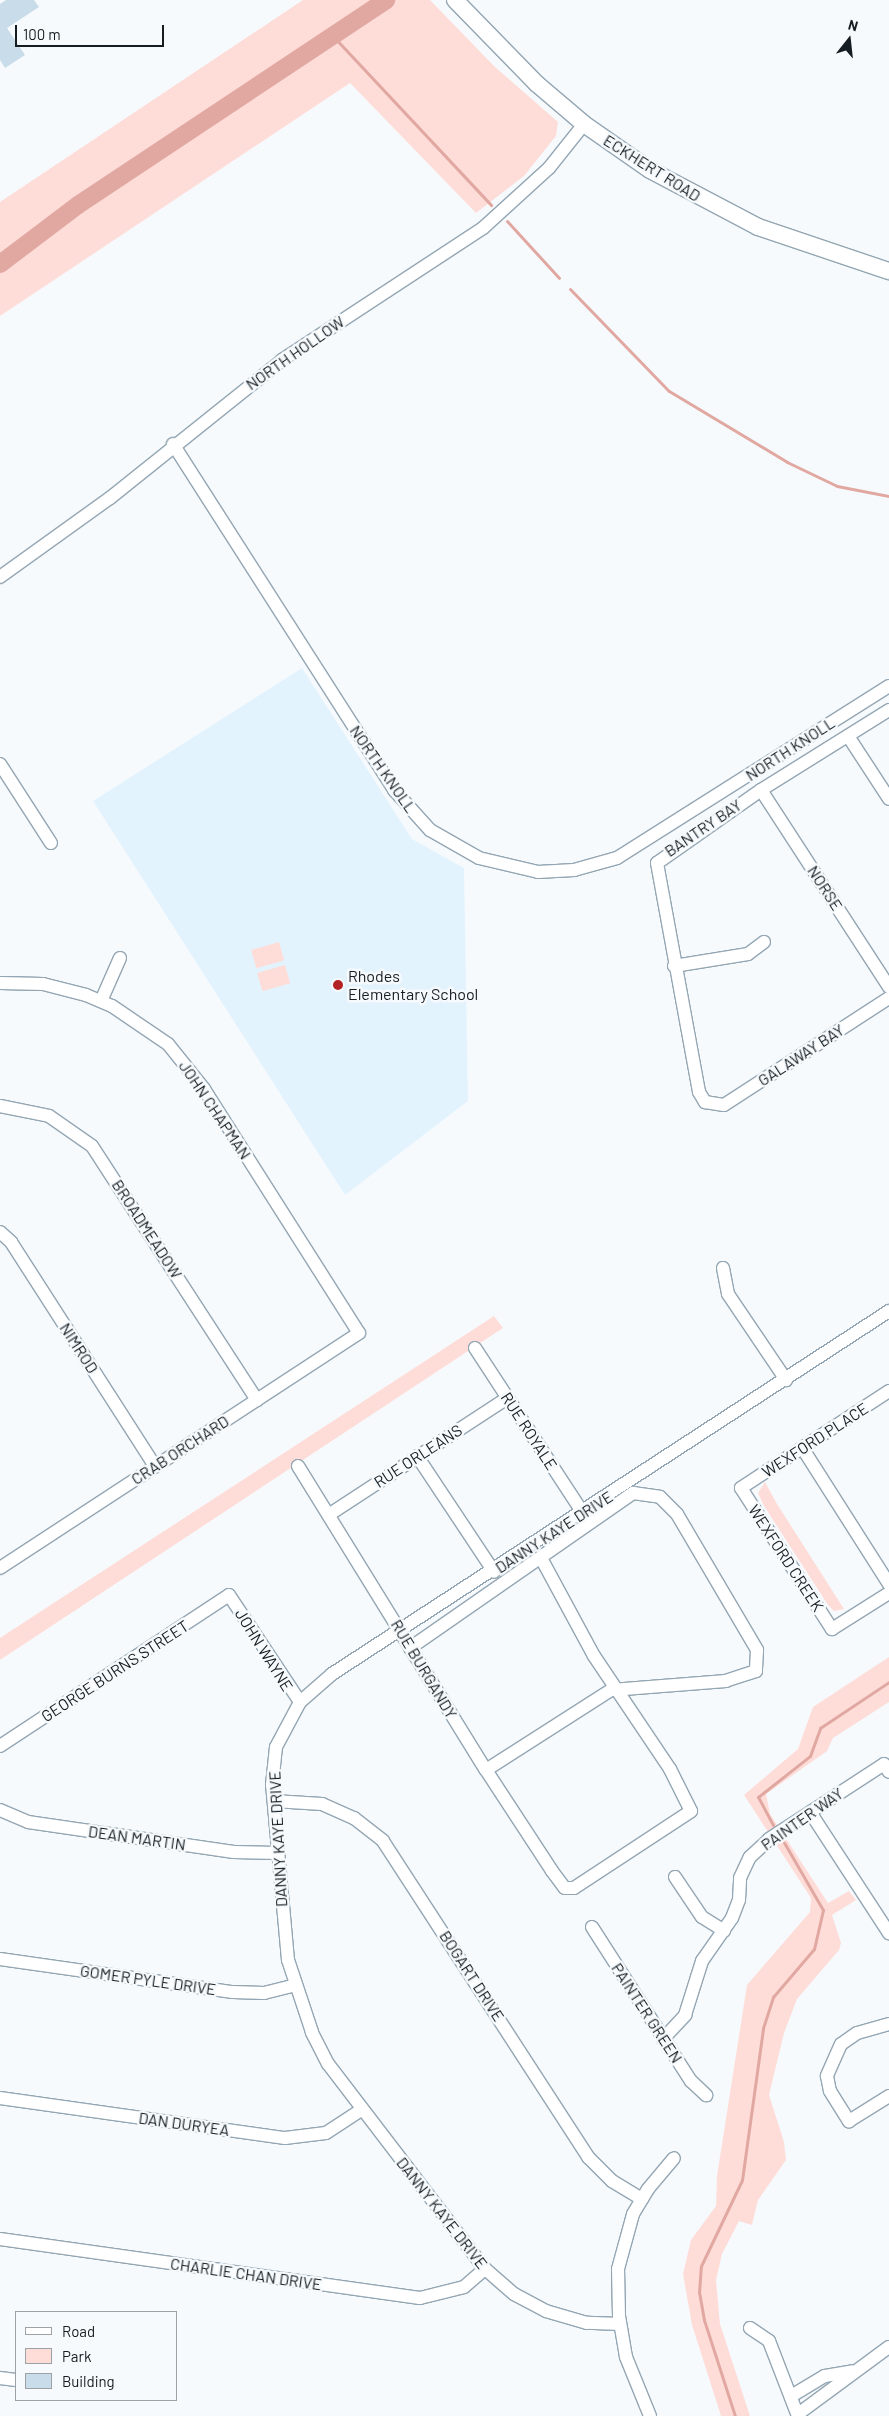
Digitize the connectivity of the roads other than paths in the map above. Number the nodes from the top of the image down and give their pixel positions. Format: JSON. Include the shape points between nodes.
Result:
{"nodes":[{"id":1,"x":455,"y":0,"type":"edge"},
{"id":2,"x":584,"y":124,"type":"junction"},
{"id":3,"x":889,"y":271,"type":"edge"},
{"id":4,"x":173,"y":444,"type":"junction"},
{"id":5,"x":0,"y":577,"type":"edge"},
{"id":6,"x":889,"y":686,"type":"edge"},
{"id":7,"x":889,"y":710,"type":"edge"},
{"id":8,"x":848,"y":736,"type":"junction"},
{"id":9,"x":0,"y":764,"type":"edge"},
{"id":10,"x":761,"y":790,"type":"junction"},
{"id":11,"x":889,"y":799,"type":"edge"},
{"id":12,"x":50,"y":842,"type":"dead end"},
{"id":13,"x":764,"y":942,"type":"dead end"},
{"id":14,"x":120,"y":958,"type":"dead end"},
{"id":15,"x":674,"y":966,"type":"junction"},
{"id":16,"x":0,"y":983,"type":"edge"},
{"id":17,"x":889,"y":987,"type":"edge"},
{"id":18,"x":889,"y":998,"type":"edge"},
{"id":19,"x":101,"y":1001,"type":"junction"},
{"id":20,"x":711,"y":1105,"type":"joint"},
{"id":21,"x":0,"y":1106,"type":"edge"},
{"id":22,"x":0,"y":1232,"type":"edge"},
{"id":23,"x":722,"y":1268,"type":"dead end"},
{"id":24,"x":889,"y":1311,"type":"edge"},
{"id":25,"x":359,"y":1333,"type":"joint"},
{"id":26,"x":475,"y":1348,"type":"dead end"},
{"id":27,"x":786,"y":1380,"type":"junction"},
{"id":28,"x":889,"y":1391,"type":"edge"},
{"id":29,"x":507,"y":1398,"type":"junction"},
{"id":30,"x":257,"y":1400,"type":"junction"},
{"id":31,"x":803,"y":1449,"type":"junction"},
{"id":32,"x":417,"y":1456,"type":"junction"},
{"id":33,"x":155,"y":1466,"type":"junction"},
{"id":34,"x":298,"y":1466,"type":"dead end"},
{"id":35,"x":741,"y":1488,"type":"joint"},
{"id":36,"x":583,"y":1513,"type":"junction"},
{"id":37,"x":330,"y":1514,"type":"junction"},
{"id":38,"x":538,"y":1543,"type":"junction"},
{"id":39,"x":526,"y":1551,"type":"junction"},
{"id":40,"x":541,"y":1560,"type":"junction"},
{"id":41,"x":0,"y":1568,"type":"edge"},
{"id":42,"x":494,"y":1572,"type":"junction"},
{"id":43,"x":889,"y":1584,"type":"edge"},
{"id":44,"x":889,"y":1593,"type":"edge"},
{"id":45,"x":229,"y":1596,"type":"joint"},
{"id":46,"x":401,"y":1631,"type":"junction"},
{"id":47,"x":410,"y":1648,"type":"junction"},
{"id":48,"x":618,"y":1690,"type":"junction"},
{"id":49,"x":300,"y":1702,"type":"junction"},
{"id":50,"x":0,"y":1746,"type":"edge"},
{"id":51,"x":486,"y":1770,"type":"junction"},
{"id":52,"x":889,"y":1772,"type":"edge"},
{"id":53,"x":274,"y":1801,"type":"junction"},
{"id":54,"x":0,"y":1810,"type":"edge"},
{"id":55,"x":810,"y":1812,"type":"junction"},
{"id":56,"x":277,"y":1853,"type":"junction"},
{"id":57,"x":675,"y":1877,"type":"dead end"},
{"id":58,"x":592,"y":1927,"type":"dead end"},
{"id":59,"x":724,"y":1931,"type":"junction"},
{"id":60,"x":889,"y":1933,"type":"edge"},
{"id":61,"x":0,"y":1959,"type":"edge"},
{"id":62,"x":295,"y":1985,"type":"junction"},
{"id":63,"x":889,"y":2024,"type":"edge"},
{"id":64,"x":663,"y":2039,"type":"junction"},
{"id":65,"x":706,"y":2096,"type":"dead end"},
{"id":66,"x":889,"y":2096,"type":"edge"},
{"id":67,"x":0,"y":2098,"type":"edge"},
{"id":68,"x":362,"y":2110,"type":"junction"},
{"id":69,"x":674,"y":2158,"type":"dead end"},
{"id":70,"x":642,"y":2199,"type":"junction"},
{"id":71,"x":0,"y":2240,"type":"edge"},
{"id":72,"x":485,"y":2269,"type":"junction"},
{"id":73,"x":620,"y":2324,"type":"junction"},
{"id":74,"x":750,"y":2328,"type":"dead end"},
{"id":75,"x":889,"y":2347,"type":"edge"},
{"id":76,"x":852,"y":2371,"type":"junction"},
{"id":77,"x":0,"y":2378,"type":"edge"},
{"id":78,"x":15,"y":2380,"type":"edge"},
{"id":79,"x":793,"y":2395,"type":"junction"},
{"id":80,"x":798,"y":2415,"type":"edge"},
{"id":81,"x":650,"y":2416,"type":"edge"}],
"edges":[{"from":1,"to":2,"type":"main road","name":"ECKHERT ROAD","via":[[513,62]]},
{"from":2,"to":3,"type":"main road","name":"ECKHERT ROAD","via":[[650,170],[724,212],[803,245]]},
{"from":2,"to":4,"type":"street","name":"NORTH HOLLOW","via":[[549,168],[483,228],[282,360]]},
{"from":4,"to":5,"type":"street","name":"NORTH HOLLOW","via":[[70,529]]},
{"from":4,"to":6,"type":"street","name":"NORTH KNOLL","via":[[394,790],[430,830],[478,858],[538,872],[574,870],[616,858]]},
{"from":7,"to":8,"type":"street","name":"BANTRY BAY"},
{"from":8,"to":10,"type":"street","name":"BANTRY BAY"},
{"from":8,"to":11,"type":"street"},
{"from":9,"to":12,"type":"street"},
{"from":10,"to":15,"type":"street","name":"BANTRY BAY","via":[[659,858],[657,868]]},
{"from":10,"to":17,"type":"street","name":"NORSE"},
{"from":13,"to":15,"type":"street","via":[[748,954]]},
{"from":14,"to":19,"type":"street"},
{"from":15,"to":20,"type":"street","name":"BANTRY BAY","via":[[699,1092]]},
{"from":16,"to":19,"type":"street","name":"JOHN CHAPMAN","via":[[43,984]]},
{"from":18,"to":20,"type":"street","name":"GALAWAY BAY","via":[[724,1105]]},
{"from":19,"to":25,"type":"street","name":"JOHN CHAPMAN","via":[[155,1033],[189,1068]]},
{"from":21,"to":30,"type":"street","name":"BROADMEADOW","via":[[49,1116],[92,1146]]},
{"from":22,"to":33,"type":"street","name":"NIMROD","via":[[11,1242]]},
{"from":23,"to":27,"type":"street","via":[[728,1294]]},
{"from":24,"to":27,"type":"street","name":"DANNY KAYE DRIVE"},
{"from":25,"to":30,"type":"street","name":"CRAB ORCHARD"},
{"from":26,"to":29,"type":"street","name":"RUE ROYALE"},
{"from":27,"to":36,"type":"street","name":"DANNY KAYE DRIVE"},
{"from":28,"to":31,"type":"street","name":"WEXFORD PLACE"},
{"from":29,"to":32,"type":"street","name":"RUE ORLEANS"},
{"from":29,"to":36,"type":"street","name":"RUE ROYALE"},
{"from":30,"to":33,"type":"street","name":"CRAB ORCHARD"},
{"from":31,"to":35,"type":"street","name":"WEXFORD PLACE"},
{"from":31,"to":43,"type":"street"},
{"from":32,"to":37,"type":"street","name":"RUE ORLEANS"},
{"from":32,"to":42,"type":"street"},
{"from":33,"to":41,"type":"street","name":"CRAB ORCHARD"},
{"from":34,"to":37,"type":"street","name":"RUE BURGANDY"},
{"from":35,"to":44,"type":"street","name":"WEXFORD CREEK","via":[[832,1629]]},
{"from":36,"to":38,"type":"street","name":"DANNY KAYE DRIVE"},
{"from":37,"to":46,"type":"street","name":"RUE BURGANDY"},
{"from":38,"to":39,"type":"street","name":"DANNY KAYE DRIVE"},
{"from":38,"to":40,"type":"street"},
{"from":39,"to":40,"type":"street"},
{"from":39,"to":42,"type":"street","name":"DANNY KAYE DRIVE"},
{"from":40,"to":47,"type":"street"},
{"from":40,"to":48,"type":"street","via":[[594,1656]]},
{"from":40,"to":48,"type":"street","via":[[632,1493],[660,1497],[677,1514],[756,1650],[756,1671],[726,1682]]},
{"from":42,"to":46,"type":"street","name":"DANNY KAYE DRIVE"},
{"from":45,"to":49,"type":"street","name":"JOHN WAYNE"},
{"from":45,"to":50,"type":"street","name":"GEORGE BURNS STREET"},
{"from":46,"to":47,"type":"street","name":"RUE BURGANDY"},
{"from":46,"to":49,"type":"street","name":"DANNY KAYE DRIVE","via":[[332,1674]]},
{"from":47,"to":51,"type":"street","name":"RUE BURGANDY"},
{"from":48,"to":51,"type":"street","via":[[611,1690]]},
{"from":48,"to":51,"type":"street","name":"RUE BURGANDY","via":[[670,1768],[690,1811],[574,1888],[565,1888]]},
{"from":49,"to":53,"type":"street","name":"DANNY KAYE DRIVE","via":[[276,1748]]},
{"from":52,"to":55,"type":"street","name":"PAINTER WAY","via":[[884,1764]]},
{"from":53,"to":56,"type":"street","name":"DANNY KAYE DRIVE"},
{"from":53,"to":70,"type":"street","name":"BOGART DRIVE","via":[[322,1804],[354,1818],[383,1841],[588,2157],[612,2181]]},
{"from":54,"to":56,"type":"street","name":"DEAN MARTIN","via":[[28,1822],[234,1852]]},
{"from":55,"to":59,"type":"street","name":"PAINTER WAY","via":[[750,1857],[740,1878],[744,1901]]},
{"from":55,"to":60,"type":"street"},
{"from":56,"to":62,"type":"street","name":"DANNY KAYE DRIVE","via":[[283,1925]]},
{"from":57,"to":59,"type":"street","via":[[702,1917]]},
{"from":58,"to":64,"type":"street","name":"PAINTER GREEN"},
{"from":59,"to":64,"type":"street","name":"PAINTER WAY","via":[[702,1961],[685,2015]]},
{"from":61,"to":62,"type":"street","name":"GOMER PYLE DRIVE","via":[[233,1992],[264,1993]]},
{"from":62,"to":68,"type":"street","name":"DANNY KAYE DRIVE","via":[[328,2064]]},
{"from":63,"to":66,"type":"street","via":[[857,2034],[840,2044],[831,2059],[827,2076],[830,2091],[849,2121]]},
{"from":64,"to":65,"type":"street","name":"PAINTER GREEN","via":[[691,2081]]},
{"from":67,"to":68,"type":"street","name":"DAN DURYEA","via":[[285,2138],[326,2133]]},
{"from":68,"to":72,"type":"street","name":"DANNY KAYE DRIVE"},
{"from":69,"to":70,"type":"street"},
{"from":70,"to":73,"type":"street","via":[[623,2244],[618,2269]]},
{"from":71,"to":72,"type":"street","name":"CHARLIE CHAN DRIVE","via":[[420,2298],[464,2287]]},
{"from":72,"to":73,"type":"street","name":"DANNY KAYE DRIVE","via":[[514,2294],[546,2311],[587,2323]]},
{"from":73,"to":81,"type":"street","via":[[626,2357]]},
{"from":74,"to":79,"type":"street","via":[[769,2341]]},
{"from":75,"to":76,"type":"street"},
{"from":76,"to":79,"type":"street","via":[[825,2376]]},
{"from":76,"to":80,"type":"street","via":[[834,2391]]},
{"from":77,"to":78,"type":"street"},
{"from":79,"to":80,"type":"street"}]}
